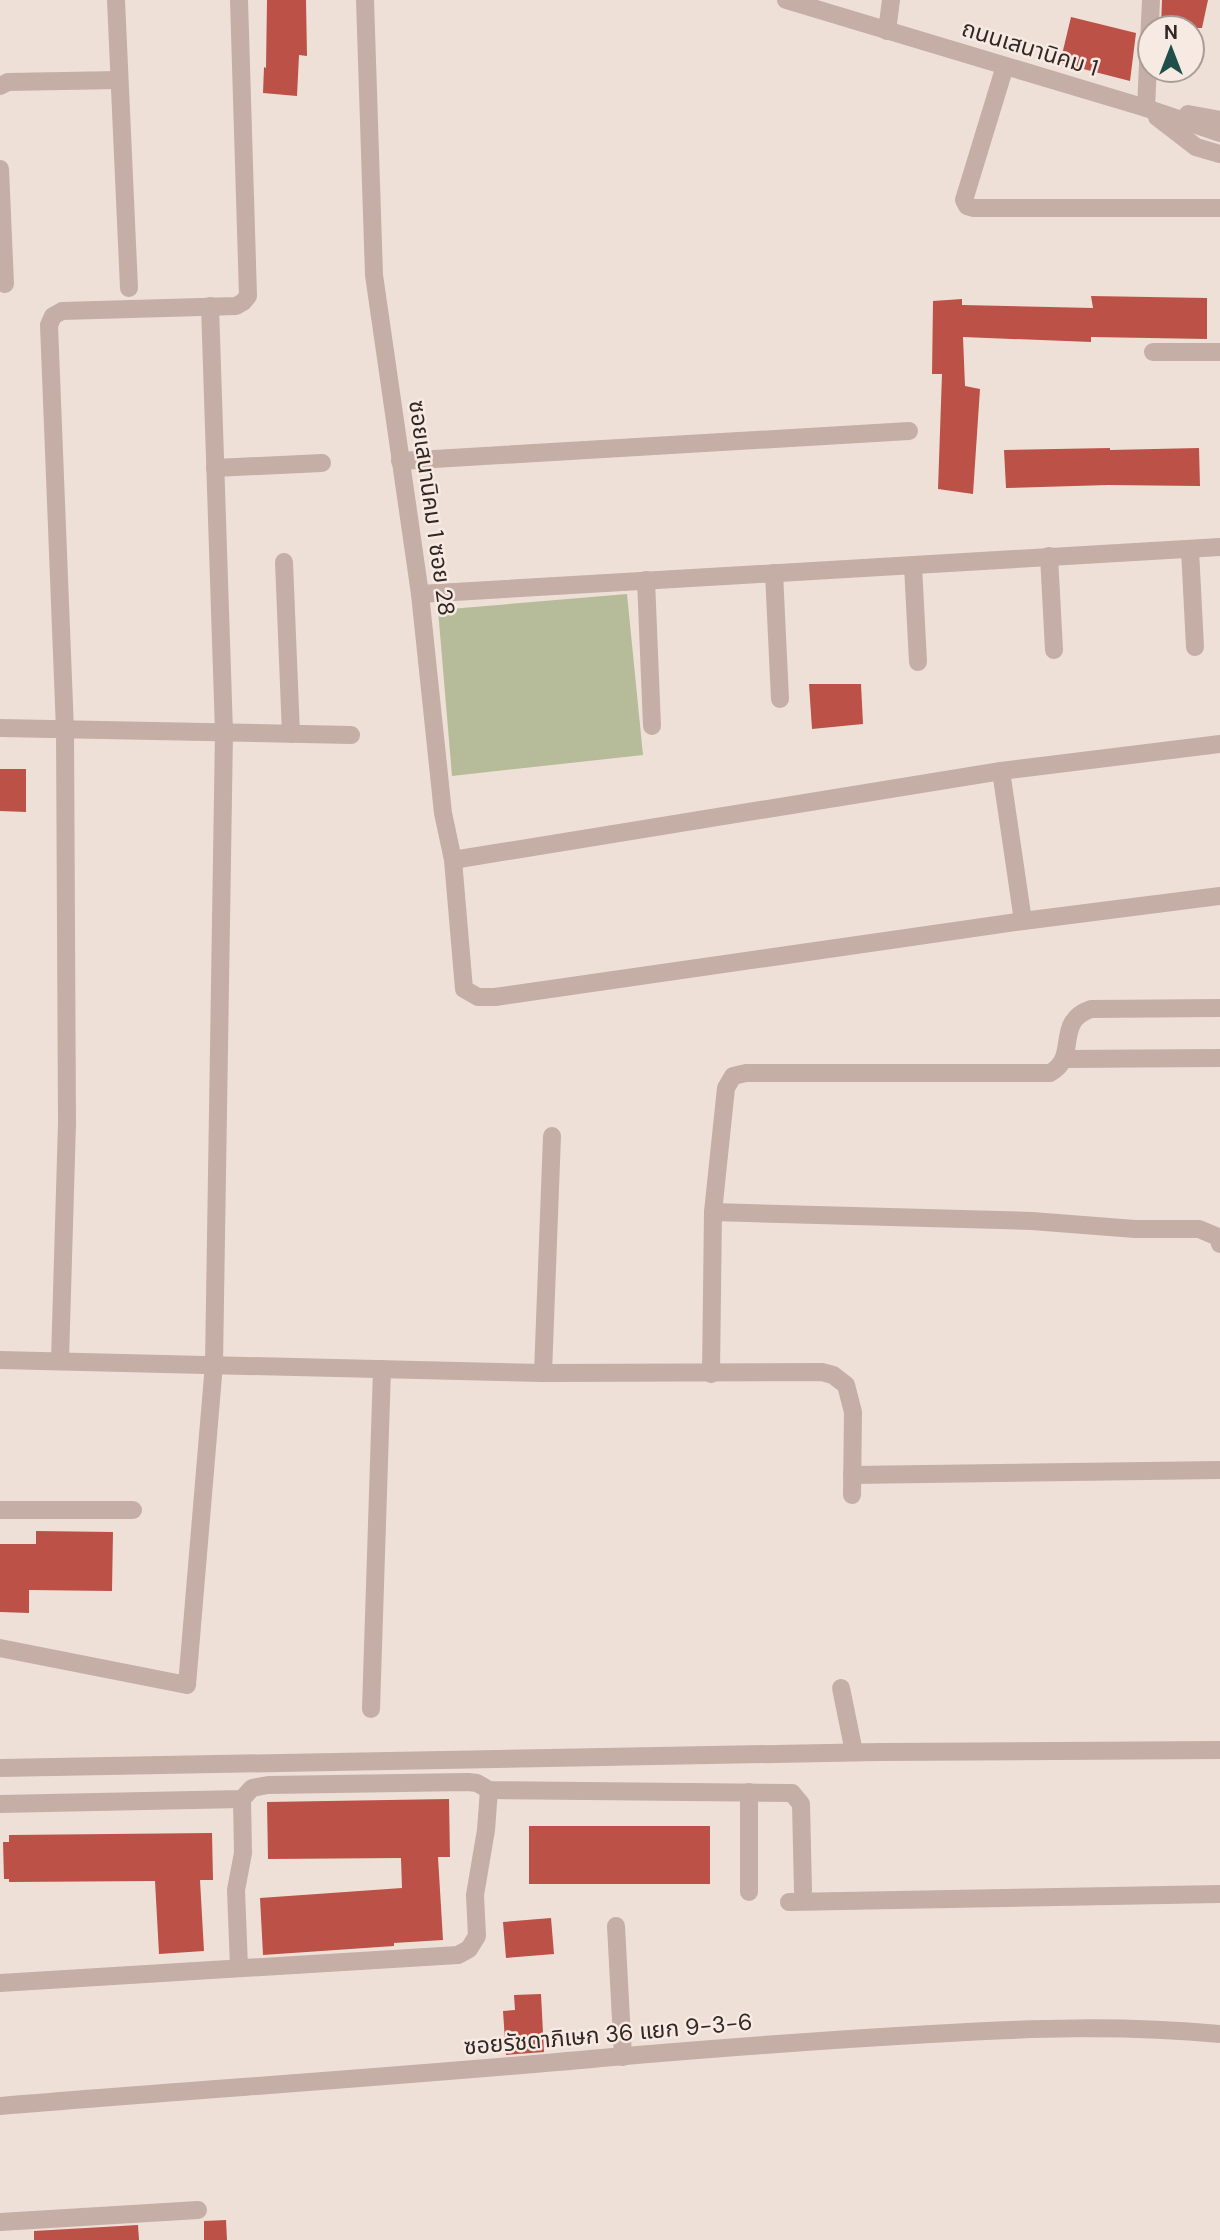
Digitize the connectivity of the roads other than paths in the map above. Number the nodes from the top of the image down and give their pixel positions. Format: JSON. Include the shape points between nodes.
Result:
{"nodes":[{"id":1,"x":116,"y":0,"type":"edge"},
{"id":2,"x":239,"y":0,"type":"edge"},
{"id":3,"x":365,"y":0,"type":"edge"},
{"id":4,"x":786,"y":0,"type":"edge"},
{"id":5,"x":891,"y":0,"type":"edge"},
{"id":6,"x":1151,"y":0,"type":"edge"},
{"id":7,"x":887,"y":31,"type":"junction"},
{"id":8,"x":1005,"y":66,"type":"junction"},
{"id":9,"x":119,"y":80,"type":"junction"},
{"id":10,"x":0,"y":86,"type":"edge"},
{"id":11,"x":1146,"y":108,"type":"junction"},
{"id":12,"x":1220,"y":120,"type":"edge"},
{"id":13,"x":1220,"y":133,"type":"edge"},
{"id":14,"x":1220,"y":154,"type":"edge"},
{"id":15,"x":0,"y":169,"type":"edge"},
{"id":16,"x":1220,"y":208,"type":"edge"},
{"id":17,"x":5,"y":284,"type":"dead end"},
{"id":18,"x":129,"y":288,"type":"dead end"},
{"id":19,"x":210,"y":306,"type":"junction"},
{"id":20,"x":1153,"y":352,"type":"dead end"},
{"id":21,"x":1220,"y":352,"type":"edge"},
{"id":22,"x":909,"y":431,"type":"dead end"},
{"id":23,"x":400,"y":461,"type":"junction"},
{"id":24,"x":321,"y":463,"type":"dead end"},
{"id":25,"x":215,"y":468,"type":"junction"},
{"id":26,"x":1220,"y":547,"type":"edge"},
{"id":27,"x":1190,"y":550,"type":"junction"},
{"id":28,"x":1049,"y":556,"type":"junction"},
{"id":29,"x":284,"y":562,"type":"dead end"},
{"id":30,"x":914,"y":566,"type":"junction"},
{"id":31,"x":774,"y":573,"type":"junction"},
{"id":32,"x":646,"y":580,"type":"junction"},
{"id":33,"x":420,"y":594,"type":"junction"},
{"id":34,"x":1195,"y":647,"type":"dead end"},
{"id":35,"x":1054,"y":650,"type":"dead end"},
{"id":36,"x":918,"y":662,"type":"dead end"},
{"id":37,"x":780,"y":699,"type":"dead end"},
{"id":38,"x":652,"y":726,"type":"dead end"},
{"id":39,"x":0,"y":728,"type":"edge"},
{"id":40,"x":65,"y":730,"type":"junction"},
{"id":41,"x":224,"y":732,"type":"junction"},
{"id":42,"x":291,"y":734,"type":"junction"},
{"id":43,"x":351,"y":735,"type":"dead end"},
{"id":44,"x":1220,"y":744,"type":"edge"},
{"id":45,"x":1001,"y":771,"type":"junction"},
{"id":46,"x":453,"y":860,"type":"junction"},
{"id":47,"x":1220,"y":896,"type":"edge"},
{"id":48,"x":1023,"y":921,"type":"junction"},
{"id":49,"x":1220,"y":1008,"type":"edge"},
{"id":50,"x":1220,"y":1058,"type":"edge"},
{"id":51,"x":1064,"y":1059,"type":"junction"},
{"id":52,"x":552,"y":1136,"type":"dead end"},
{"id":53,"x":713,"y":1212,"type":"junction"},
{"id":54,"x":1220,"y":1244,"type":"edge"},
{"id":55,"x":0,"y":1360,"type":"edge"},
{"id":56,"x":60,"y":1360,"type":"junction"},
{"id":57,"x":214,"y":1364,"type":"junction"},
{"id":58,"x":382,"y":1369,"type":"junction"},
{"id":59,"x":543,"y":1373,"type":"junction"},
{"id":60,"x":710,"y":1374,"type":"junction"},
{"id":61,"x":1220,"y":1470,"type":"edge"},
{"id":62,"x":852,"y":1475,"type":"junction"},
{"id":63,"x":852,"y":1495,"type":"dead end"},
{"id":64,"x":0,"y":1510,"type":"edge"},
{"id":65,"x":133,"y":1510,"type":"dead end"},
{"id":66,"x":0,"y":1648,"type":"edge"},
{"id":67,"x":841,"y":1688,"type":"dead end"},
{"id":68,"x":371,"y":1709,"type":"dead end"},
{"id":69,"x":1220,"y":1750,"type":"edge"},
{"id":70,"x":854,"y":1752,"type":"junction"},
{"id":71,"x":0,"y":1768,"type":"edge"},
{"id":72,"x":489,"y":1790,"type":"junction"},
{"id":73,"x":749,"y":1792,"type":"junction"},
{"id":74,"x":242,"y":1799,"type":"junction"},
{"id":75,"x":0,"y":1804,"type":"edge"},
{"id":76,"x":749,"y":1892,"type":"dead end"},
{"id":77,"x":1220,"y":1894,"type":"edge"},
{"id":78,"x":616,"y":1926,"type":"dead end"},
{"id":79,"x":239,"y":1967,"type":"junction"},
{"id":80,"x":0,"y":1983,"type":"edge"},
{"id":81,"x":1220,"y":2034,"type":"edge"},
{"id":82,"x":623,"y":2057,"type":"junction"},
{"id":83,"x":0,"y":2106,"type":"edge"},
{"id":84,"x":198,"y":2210,"type":"dead end"},
{"id":85,"x":0,"y":2222,"type":"edge"}],
"edges":[{"from":1,"to":9,"type":"street"},
{"from":2,"to":19,"type":"street","via":[[248,296],[236,306]]},
{"from":3,"to":23,"type":"street","name":"ซอยเสนานิคม 1 ซอย 28","via":[[374,275]]},
{"from":4,"to":7,"type":"street","name":"ถนนเสนานิคม 1"},
{"from":5,"to":7,"type":"street"},
{"from":6,"to":11,"type":"street"},
{"from":7,"to":8,"type":"street","name":"ถนนเสนานิคม 1"},
{"from":8,"to":11,"type":"street","name":"ถนนเสนานิคม 1"},
{"from":8,"to":16,"type":"street","via":[[964,200],[967,206]]},
{"from":9,"to":10,"type":"street","via":[[8,82]]},
{"from":9,"to":18,"type":"street"},
{"from":11,"to":12,"type":"street"},
{"from":11,"to":13,"type":"street","name":"ถนนเสนานิคม 1"},
{"from":11,"to":14,"type":"street","via":[[1196,147]]},
{"from":15,"to":17,"type":"street"},
{"from":19,"to":25,"type":"street"},
{"from":19,"to":40,"type":"street","via":[[62,311],[49,325]]},
{"from":20,"to":21,"type":"street"},
{"from":22,"to":23,"type":"street"},
{"from":23,"to":33,"type":"street","name":"ซอยเสนานิคม 1 ซอย 28"},
{"from":24,"to":25,"type":"street"},
{"from":25,"to":41,"type":"street"},
{"from":26,"to":27,"type":"street"},
{"from":27,"to":28,"type":"street"},
{"from":27,"to":34,"type":"street"},
{"from":28,"to":30,"type":"street"},
{"from":28,"to":35,"type":"street"},
{"from":29,"to":42,"type":"street"},
{"from":30,"to":31,"type":"street"},
{"from":30,"to":36,"type":"street"},
{"from":31,"to":32,"type":"street"},
{"from":31,"to":37,"type":"street"},
{"from":32,"to":33,"type":"street"},
{"from":32,"to":38,"type":"street"},
{"from":33,"to":46,"type":"street","name":"ซอยเสนานิคม 1 ซอย 28","via":[[443,813]]},
{"from":39,"to":40,"type":"street"},
{"from":40,"to":41,"type":"street"},
{"from":40,"to":56,"type":"street","via":[[67,1123]]},
{"from":41,"to":42,"type":"street"},
{"from":41,"to":57,"type":"street"},
{"from":42,"to":43,"type":"street"},
{"from":44,"to":45,"type":"street"},
{"from":45,"to":46,"type":"street"},
{"from":45,"to":48,"type":"street"},
{"from":46,"to":48,"type":"street","name":"ซอยเสนานิคม 1 ซอย 28","via":[[464,989],[478,997]]},
{"from":47,"to":48,"type":"street"},
{"from":49,"to":51,"type":"street","via":[[1091,1009],[1078,1013],[1070,1024]]},
{"from":50,"to":51,"type":"street"},
{"from":51,"to":53,"type":"street","via":[[1051,1073],[733,1076],[726,1088]]},
{"from":52,"to":59,"type":"street"},
{"from":53,"to":54,"type":"street","via":[[1199,1229],[1218,1237]]},
{"from":53,"to":60,"type":"street"},
{"from":55,"to":56,"type":"street"},
{"from":56,"to":57,"type":"street"},
{"from":57,"to":58,"type":"street"},
{"from":57,"to":66,"type":"street","via":[[187,1685]]},
{"from":58,"to":59,"type":"street"},
{"from":58,"to":68,"type":"street"},
{"from":59,"to":60,"type":"street"},
{"from":60,"to":62,"type":"street","via":[[833,1375],[846,1385],[853,1412]]},
{"from":61,"to":62,"type":"street"},
{"from":62,"to":63,"type":"street"},
{"from":64,"to":65,"type":"street"},
{"from":67,"to":70,"type":"street"},
{"from":69,"to":70,"type":"street"},
{"from":70,"to":71,"type":"street"},
{"from":72,"to":73,"type":"street"},
{"from":72,"to":74,"type":"street","via":[[468,1782],[268,1785],[252,1788]]},
{"from":72,"to":79,"type":"street","via":[[475,1895],[477,1936],[469,1949],[458,1955]]},
{"from":73,"to":76,"type":"street"},
{"from":73,"to":77,"type":"street","via":[[792,1793],[801,1804],[796,1897]]},
{"from":74,"to":75,"type":"street"},
{"from":74,"to":79,"type":"street","via":[[243,1853],[236,1889]]},
{"from":78,"to":82,"type":"street"},
{"from":79,"to":80,"type":"street"},
{"from":81,"to":82,"type":"street","name":"ซอยรัชดาภิเษก 36 แยก 9-3-6","via":[[1154,2029],[981,2031]]},
{"from":82,"to":83,"type":"street","name":"ซอยรัชดาภิเษก 36 แยก 9-3-6"},
{"from":84,"to":85,"type":"street"}]}
